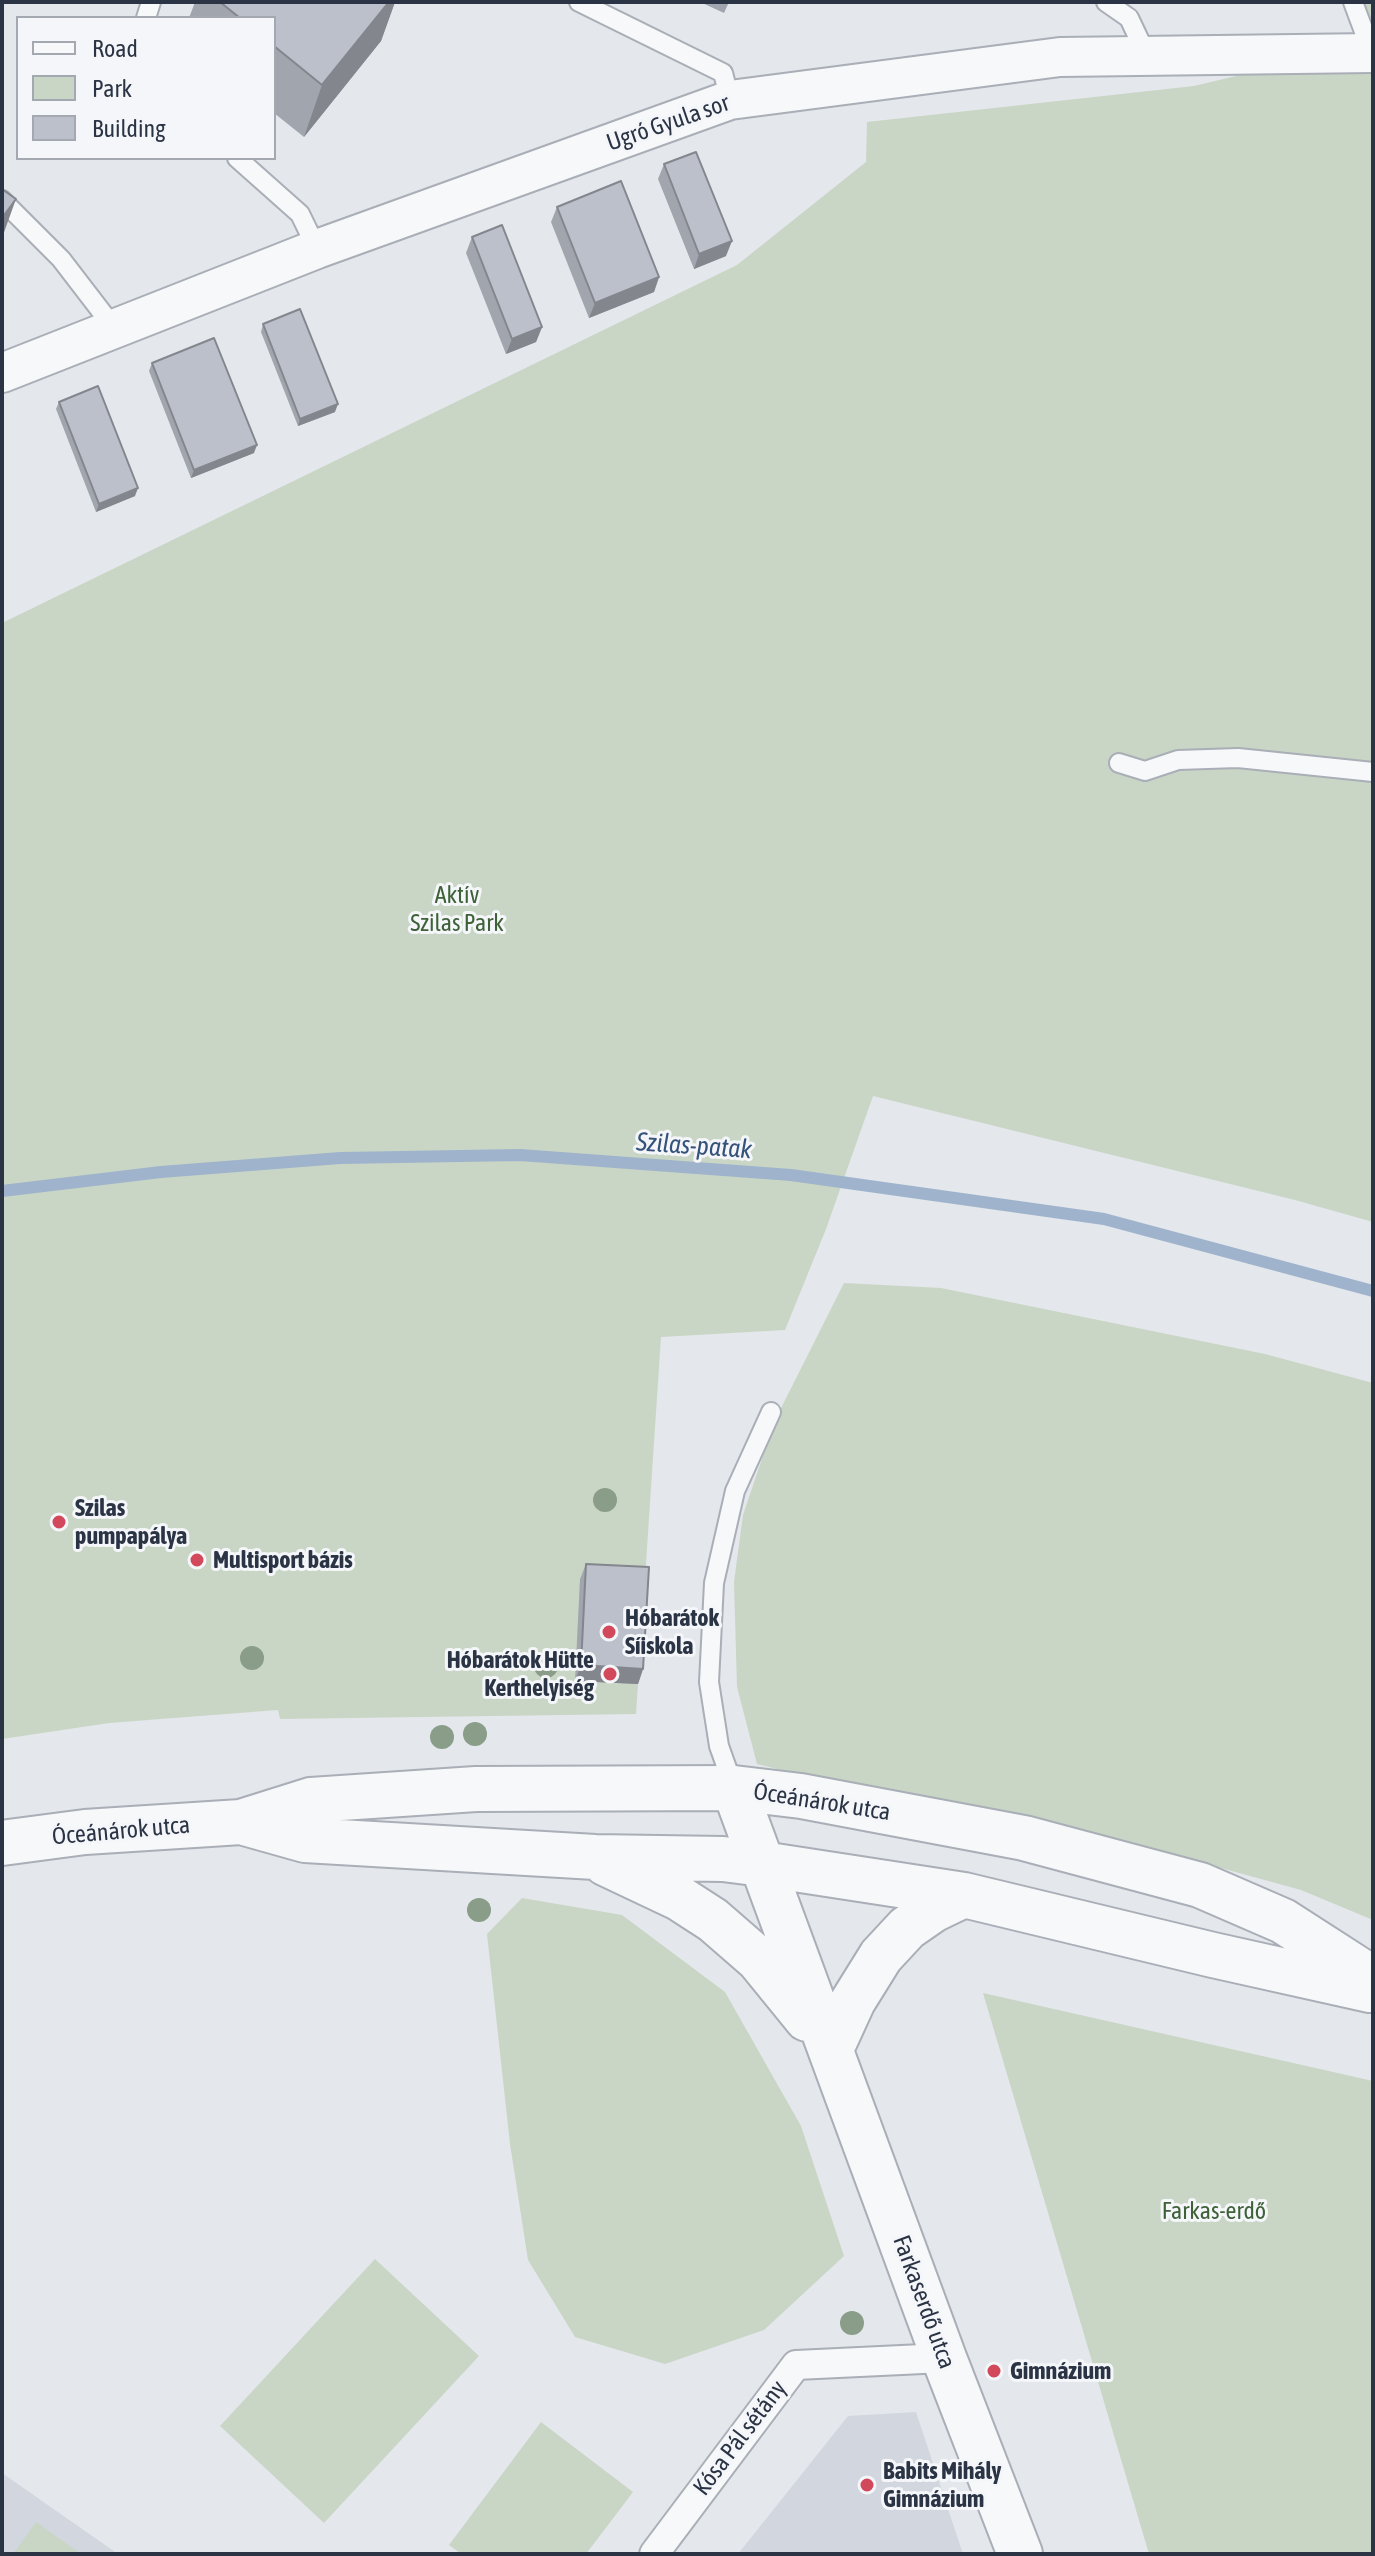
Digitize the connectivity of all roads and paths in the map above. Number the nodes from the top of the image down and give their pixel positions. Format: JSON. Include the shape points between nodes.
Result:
{"nodes":[{"id":1,"x":579,"y":2,"type":"edge"},
{"id":2,"x":1106,"y":2,"type":"edge"},
{"id":3,"x":1353,"y":2,"type":"edge"},
{"id":4,"x":1373,"y":53,"type":"edge"},
{"id":5,"x":1147,"y":56,"type":"junction"},
{"id":6,"x":730,"y":100,"type":"junction"},
{"id":7,"x":239,"y":160,"type":"edge"},
{"id":8,"x":2,"y":200,"type":"edge"},
{"id":9,"x":317,"y":249,"type":"junction"},
{"id":10,"x":114,"y":328,"type":"junction"},
{"id":11,"x":2,"y":373,"type":"edge"},
{"id":12,"x":1119,"y":763,"type":"dead end"},
{"id":13,"x":1373,"y":772,"type":"edge"},
{"id":14,"x":771,"y":1412,"type":"dead end"},
{"id":15,"x":734,"y":1788,"type":"junction"},
{"id":16,"x":801,"y":1796,"type":"junction"},
{"id":17,"x":241,"y":1822,"type":"junction"},
{"id":18,"x":2,"y":1843,"type":"edge"},
{"id":19,"x":595,"y":1857,"type":"junction"},
{"id":20,"x":762,"y":1864,"type":"junction"},
{"id":21,"x":964,"y":1895,"type":"junction"},
{"id":22,"x":1373,"y":1979,"type":"edge"},
{"id":23,"x":1373,"y":1990,"type":"edge"},
{"id":24,"x":831,"y":2049,"type":"junction"},
{"id":25,"x":944,"y":2358,"type":"junction"},
{"id":26,"x":654,"y":2554,"type":"edge"},
{"id":27,"x":1020,"y":2554,"type":"edge"}],
"edges":[{"from":1,"to":6,"type":"lane","via":[[723,73]]},
{"from":2,"to":5,"type":"lane","via":[[1129,18]]},
{"from":3,"to":4,"type":"lane"},
{"from":4,"to":5,"type":"street","name":"Ugró Gyula sor"},
{"from":5,"to":6,"type":"street","name":"Ugró Gyula sor","via":[[1060,57]]},
{"from":6,"to":9,"type":"street","name":"Ugró Gyula sor"},
{"from":7,"to":9,"type":"lane","via":[[300,214]]},
{"from":8,"to":10,"type":"lane","via":[[61,259]]},
{"from":9,"to":10,"type":"street","name":"Ugró Gyula sor"},
{"from":10,"to":11,"type":"street","name":"Ugró Gyula sor"},
{"from":12,"to":13,"type":"lane","via":[[1145,771],[1178,760],[1238,758]]},
{"from":14,"to":15,"type":"lane","via":[[735,1491],[714,1583],[709,1682],[719,1746]]},
{"from":15,"to":16,"type":"street","name":"Óceánárok utca"},
{"from":15,"to":17,"type":"street","name":"Óceánárok utca","via":[[476,1789],[311,1800]]},
{"from":15,"to":20,"type":"street","name":"Farkaserdő utca"},
{"from":16,"to":20,"type":"street","via":[[779,1811],[767,1832]]},
{"from":16,"to":22,"type":"street","name":"Óceánárok utca","via":[[1024,1838],[1200,1885],[1283,1921]]},
{"from":17,"to":18,"type":"street","name":"Óceánárok utca"},
{"from":17,"to":19,"type":"street","name":"Óceánárok utca","via":[[305,1840]]},
{"from":19,"to":20,"type":"street","name":"Óceánárok utca"},
{"from":19,"to":24,"type":"street","name":"Farkaserdő utca","via":[[713,1920],[759,1960]]},
{"from":20,"to":21,"type":"street","name":"Óceánárok utca"},
{"from":20,"to":24,"type":"street","name":"Farkaserdő utca"},
{"from":21,"to":23,"type":"street","name":"Óceánárok utca"},
{"from":21,"to":24,"type":"street","via":[[907,1928],[881,1956]]},
{"from":24,"to":25,"type":"street","name":"Farkaserdő utca"},
{"from":25,"to":26,"type":"street","name":"Kósa Pál sétány","via":[[796,2365]]},
{"from":25,"to":27,"type":"street","name":"Farkaserdő utca"}]}
